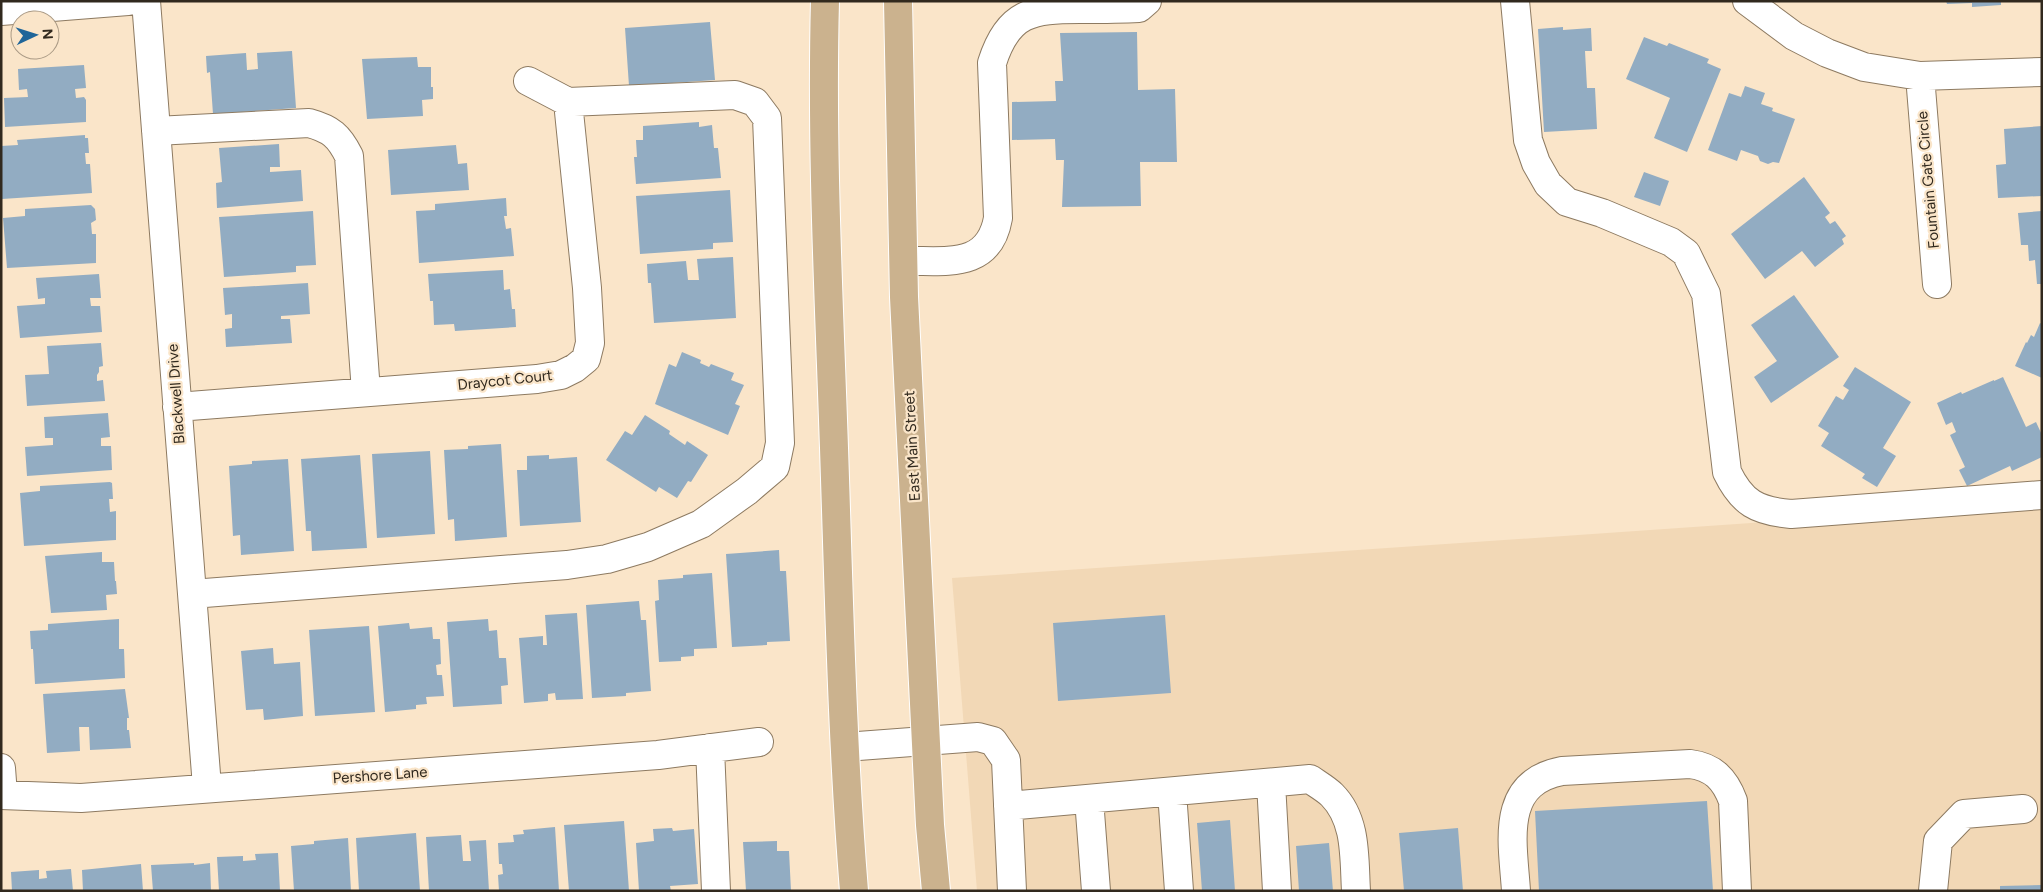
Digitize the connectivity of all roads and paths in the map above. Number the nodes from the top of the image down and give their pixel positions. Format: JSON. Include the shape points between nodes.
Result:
{"nodes":[{"id":1,"x":128,"y":1,"type":"edge"},
{"id":2,"x":146,"y":1,"type":"edge"},
{"id":3,"x":826,"y":1,"type":"edge"},
{"id":4,"x":898,"y":1,"type":"edge"},
{"id":5,"x":1147,"y":1,"type":"edge"},
{"id":6,"x":1515,"y":1,"type":"edge"},
{"id":7,"x":1747,"y":1,"type":"edge"},
{"id":8,"x":1,"y":11,"type":"edge"},
{"id":9,"x":2042,"y":72,"type":"edge"},
{"id":10,"x":1920,"y":76,"type":"junction"},
{"id":11,"x":528,"y":81,"type":"dead end"},
{"id":12,"x":568,"y":102,"type":"junction"},
{"id":13,"x":156,"y":131,"type":"junction"},
{"id":14,"x":904,"y":261,"type":"junction"},
{"id":15,"x":1937,"y":284,"type":"dead end"},
{"id":16,"x":366,"y":392,"type":"junction"},
{"id":17,"x":177,"y":407,"type":"junction"},
{"id":18,"x":2042,"y":495,"type":"edge"},
{"id":19,"x":192,"y":594,"type":"junction"},
{"id":20,"x":927,"y":741,"type":"junction"},
{"id":21,"x":759,"y":742,"type":"dead end"},
{"id":22,"x":845,"y":747,"type":"junction"},
{"id":23,"x":710,"y":748,"type":"junction"},
{"id":24,"x":1,"y":768,"type":"edge"},
{"id":25,"x":1271,"y":783,"type":"junction"},
{"id":26,"x":207,"y":788,"type":"junction"},
{"id":27,"x":1172,"y":792,"type":"junction"},
{"id":28,"x":2,"y":795,"type":"edge"},
{"id":29,"x":1089,"y":798,"type":"junction"},
{"id":30,"x":1008,"y":806,"type":"junction"},
{"id":31,"x":2023,"y":809,"type":"dead end"},
{"id":32,"x":716,"y":891,"type":"edge"},
{"id":33,"x":854,"y":891,"type":"edge"},
{"id":34,"x":936,"y":891,"type":"edge"},
{"id":35,"x":1012,"y":891,"type":"edge"},
{"id":36,"x":1096,"y":891,"type":"edge"},
{"id":37,"x":1179,"y":891,"type":"edge"},
{"id":38,"x":1277,"y":891,"type":"edge"},
{"id":39,"x":1356,"y":891,"type":"edge"},
{"id":40,"x":1516,"y":891,"type":"edge"},
{"id":41,"x":1737,"y":891,"type":"edge"},
{"id":42,"x":1933,"y":891,"type":"edge"}],
"edges":[{"from":1,"to":8,"type":"street"},
{"from":2,"to":13,"type":"street","name":"Blackwell Drive"},
{"from":3,"to":22,"type":"main road","via":[[823,79]]},
{"from":4,"to":14,"type":"main road","name":"East Main Street"},
{"from":5,"to":14,"type":"street","via":[[1139,8],[1046,9],[1027,15],[1010,27],[998,43],[992,63],[996,230],[986,246],[971,257]]},
{"from":6,"to":18,"type":"street","via":[[1528,140],[1548,184],[1567,202],[1671,242],[1686,253],[1696,270],[1706,294],[1727,472],[1734,488],[1746,500],[1764,510],[1791,514]]},
{"from":7,"to":10,"type":"street","via":[[1794,36],[1826,53],[1864,67]]},
{"from":9,"to":10,"type":"street"},
{"from":10,"to":15,"type":"street","name":"Fountain Gate Circle"},
{"from":11,"to":12,"type":"street"},
{"from":12,"to":16,"type":"street","name":"Draycot Court","via":[[587,288],[590,343],[586,359],[561,375],[537,379]]},
{"from":12,"to":19,"type":"street","via":[[736,95],[755,102],[767,118],[780,443],[775,467],[701,524],[648,547],[607,559],[566,565]]},
{"from":13,"to":16,"type":"street","via":[[308,124],[325,127],[342,142],[349,156]]},
{"from":13,"to":17,"type":"street","name":"Blackwell Drive"},
{"from":14,"to":20,"type":"main road","name":"East Main Street"},
{"from":16,"to":17,"type":"street","name":"Draycot Court"},
{"from":17,"to":19,"type":"street","name":"Blackwell Drive"},
{"from":19,"to":26,"type":"street","name":"Blackwell Drive"},
{"from":20,"to":22,"type":"street"},
{"from":20,"to":30,"type":"street","via":[[978,737],[993,740],[1006,760]]},
{"from":20,"to":34,"type":"main road","name":"East Main Street"},
{"from":21,"to":23,"type":"street","name":"Pershore Lane"},
{"from":22,"to":33,"type":"main road"},
{"from":23,"to":26,"type":"street","name":"Pershore Lane","via":[[658,755]]},
{"from":23,"to":32,"type":"street"},
{"from":24,"to":28,"type":"street"},
{"from":25,"to":27,"type":"street"},
{"from":25,"to":38,"type":"street"},
{"from":25,"to":39,"type":"street","via":[[1310,779],[1332,794],[1344,812],[1352,835]]},
{"from":26,"to":28,"type":"street","name":"Pershore Lane","via":[[81,798]]},
{"from":27,"to":29,"type":"street"},
{"from":27,"to":37,"type":"street"},
{"from":29,"to":30,"type":"street"},
{"from":29,"to":36,"type":"street"},
{"from":30,"to":35,"type":"street"},
{"from":31,"to":42,"type":"street","via":[[1964,814],[1938,841]]},
{"from":40,"to":41,"type":"street","via":[[1512,825],[1524,792],[1534,781],[1562,771],[1690,764],[1713,771],[1729,790],[1733,801]]}]}
